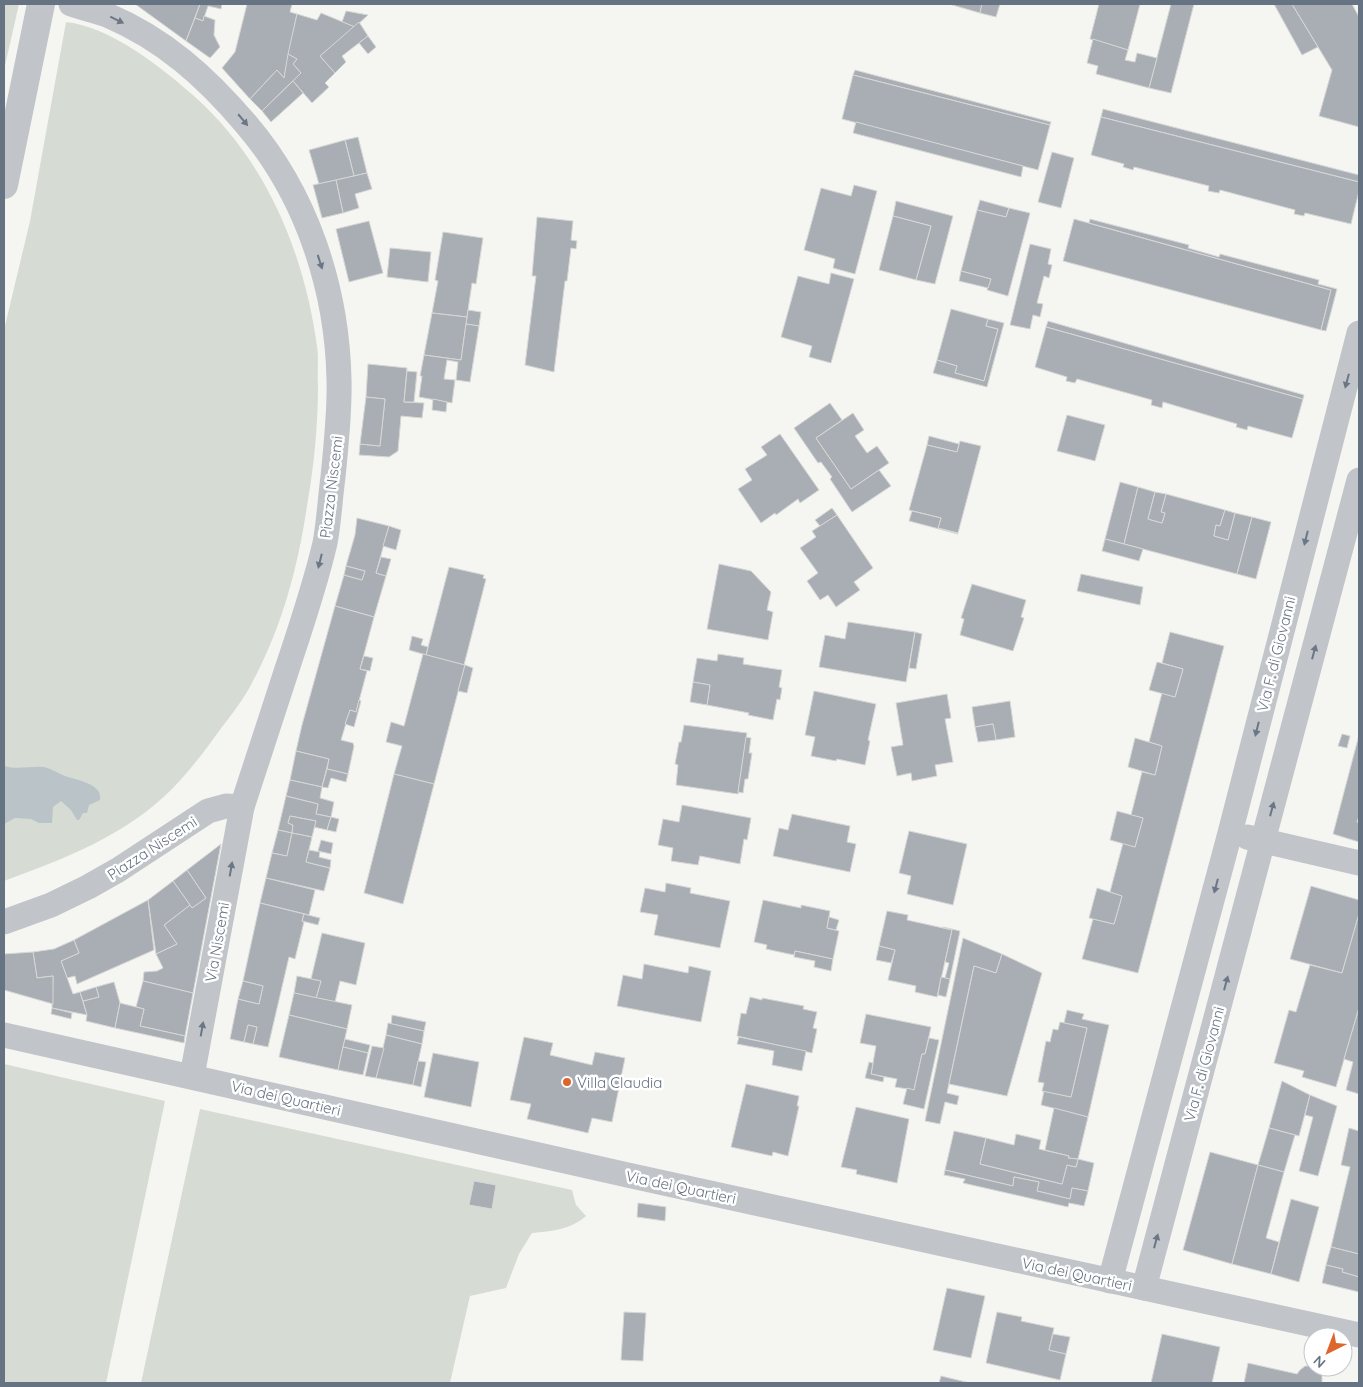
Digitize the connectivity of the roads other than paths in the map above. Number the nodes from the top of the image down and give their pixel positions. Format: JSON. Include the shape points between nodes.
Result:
{"nodes":[{"id":1,"x":41,"y":4,"type":"edge"},
{"id":2,"x":71,"y":4,"type":"edge"},
{"id":3,"x":4,"y":185,"type":"edge"},
{"id":4,"x":1359,"y":333,"type":"edge"},
{"id":5,"x":1322,"y":475,"type":"junction"},
{"id":6,"x":1359,"y":482,"type":"edge"},
{"id":7,"x":242,"y":807,"type":"junction"},
{"id":8,"x":1230,"y":833,"type":"junction"},
{"id":9,"x":1264,"y":840,"type":"junction"},
{"id":10,"x":1359,"y":863,"type":"edge"},
{"id":11,"x":4,"y":922,"type":"edge"},
{"id":12,"x":4,"y":1035,"type":"edge"},
{"id":13,"x":192,"y":1076,"type":"junction"},
{"id":14,"x":1110,"y":1281,"type":"junction"},
{"id":15,"x":1144,"y":1288,"type":"junction"},
{"id":16,"x":1359,"y":1335,"type":"edge"}],
"edges":[{"from":1,"to":3,"type":"street"},
{"from":2,"to":7,"type":"street","name":"Piazza Niscemi","one_way":true,"via":[[106,15],[184,60],[220,94],[261,142],[307,222],[324,273],[335,324],[338,430],[325,540],[312,594]]},
{"from":4,"to":5,"type":"street","name":"Via F. di Giovanni","one_way":true},
{"from":5,"to":6,"type":"street","name":"Via F. di Giovanni"},
{"from":5,"to":8,"type":"street","name":"Via F. di Giovanni","one_way":true},
{"from":9,"to":6,"type":"street","name":"Via F. di Giovanni","one_way":true},
{"from":7,"to":11,"type":"street","name":"Piazza Niscemi","via":[[226,806],[208,811],[96,883]]},
{"from":13,"to":7,"type":"street","name":"Via Niscemi","one_way":true},
{"from":8,"to":9,"type":"street"},
{"from":8,"to":14,"type":"street","name":"Via F. di Giovanni","one_way":true},
{"from":9,"to":10,"type":"street"},
{"from":15,"to":9,"type":"street","name":"Via F. di Giovanni","one_way":true},
{"from":12,"to":13,"type":"street","name":"Via dei Quartieri"},
{"from":13,"to":14,"type":"street","name":"Via dei Quartieri"},
{"from":14,"to":15,"type":"street","name":"Via dei Quartieri"},
{"from":15,"to":16,"type":"street","name":"Via dei Quartieri"}]}
